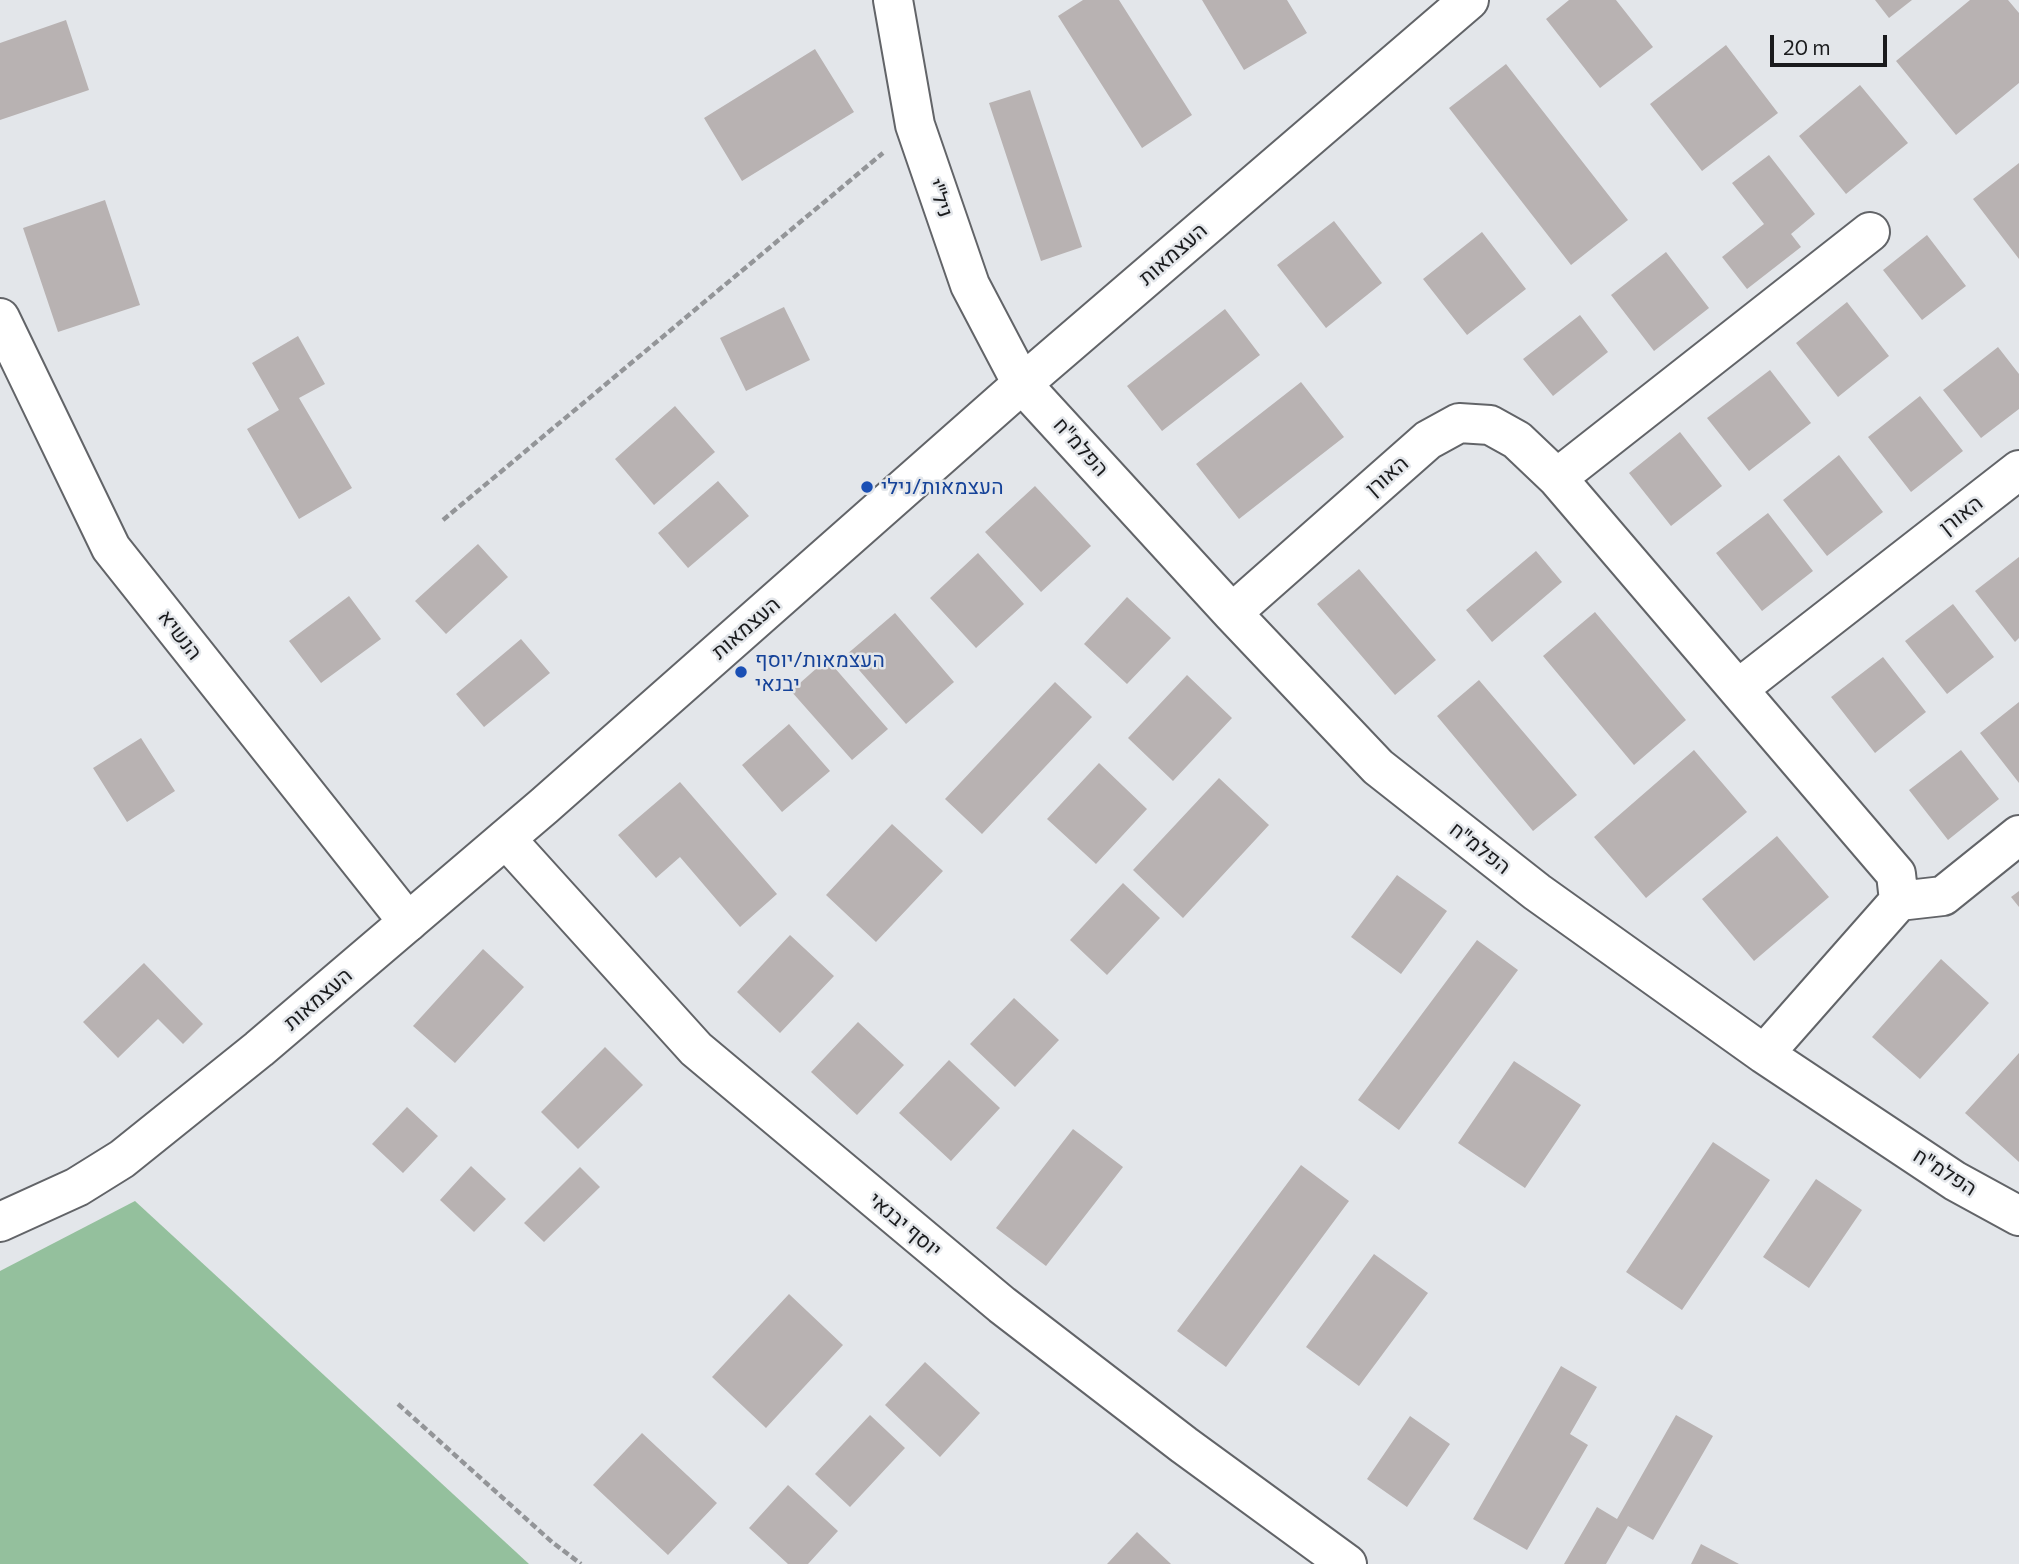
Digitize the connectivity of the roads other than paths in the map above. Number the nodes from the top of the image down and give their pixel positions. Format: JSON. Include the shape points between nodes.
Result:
{"nodes":[{"id":1,"x":893,"y":0,"type":"edge"},
{"id":2,"x":1469,"y":0,"type":"edge"},
{"id":3,"x":1870,"y":232,"type":"dead end"},
{"id":4,"x":0,"y":318,"type":"edge"},
{"id":5,"x":1023,"y":383,"type":"junction"},
{"id":6,"x":2019,"y":470,"type":"edge"},
{"id":7,"x":1558,"y":478,"type":"junction"},
{"id":8,"x":1232,"y":613,"type":"junction"},
{"id":9,"x":1738,"y":689,"type":"junction"},
{"id":10,"x":2019,"y":835,"type":"edge"},
{"id":11,"x":506,"y":839,"type":"junction"},
{"id":12,"x":1899,"y":901,"type":"junction"},
{"id":13,"x":408,"y":922,"type":"junction"},
{"id":14,"x":1764,"y":1054,"type":"junction"},
{"id":15,"x":2019,"y":1216,"type":"edge"},
{"id":16,"x":0,"y":1222,"type":"edge"},
{"id":17,"x":1347,"y":1564,"type":"edge"}],
"edges":[{"from":1,"to":5,"type":"street","name":"ניל\"י","via":[[915,125],[970,285]]},
{"from":2,"to":5,"type":"street","name":"העצמאות"},
{"from":3,"to":7,"type":"street"},
{"from":4,"to":13,"type":"street","name":"הנשיא","via":[[111,548]]},
{"from":5,"to":8,"type":"street","name":"הפלמ\"ח"},
{"from":5,"to":11,"type":"street","name":"העצמאות"},
{"from":6,"to":9,"type":"street","name":"האורן"},
{"from":7,"to":8,"type":"street","name":"האורן","via":[[1517,440],[1490,425],[1459,424],[1428,440]]},
{"from":7,"to":9,"type":"street","name":"האורן"},
{"from":8,"to":14,"type":"street","name":"הפלמ\"ח","via":[[1378,767],[1537,892]]},
{"from":9,"to":12,"type":"street","name":"האורן","via":[[1896,874]]},
{"from":10,"to":12,"type":"street","via":[[1943,896]]},
{"from":11,"to":13,"type":"street","name":"העצמאות"},
{"from":11,"to":17,"type":"street","name":"יוסף יבנאי","via":[[696,1049],[1002,1305]]},
{"from":12,"to":14,"type":"street"},
{"from":13,"to":16,"type":"street","name":"העצמאות","via":[[122,1159],[77,1187]]},
{"from":14,"to":15,"type":"street","name":"הפלמ\"ח","via":[[1955,1181]]}]}
